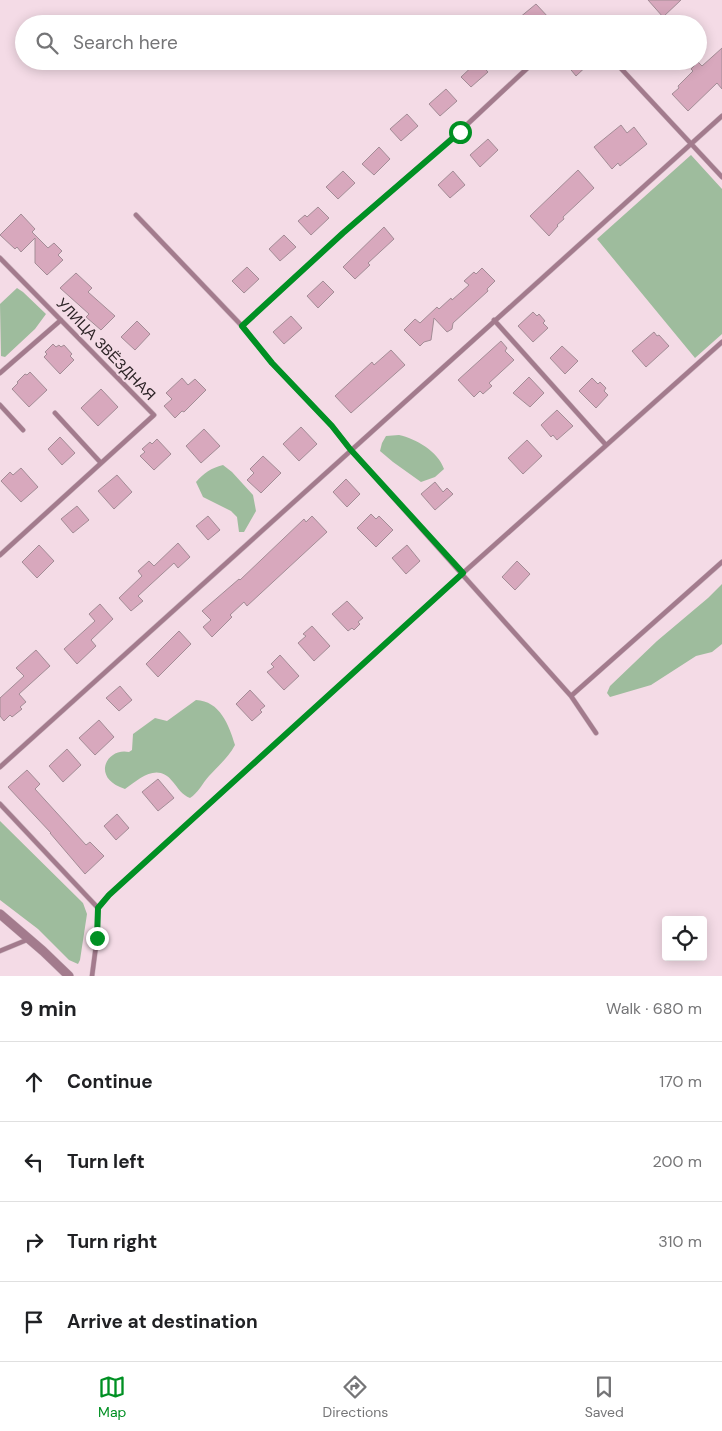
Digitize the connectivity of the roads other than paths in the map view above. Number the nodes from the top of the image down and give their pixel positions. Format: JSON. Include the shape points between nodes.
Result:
{"nodes":[{"id":1,"x":525,"y":70,"type":"edge"},
{"id":2,"x":622,"y":70,"type":"edge"},
{"id":3,"x":722,"y":116,"type":"edge"},
{"id":4,"x":691,"y":144,"type":"junction"},
{"id":5,"x":722,"y":177,"type":"edge"},
{"id":6,"x":136,"y":214,"type":"dead end"},
{"id":7,"x":0,"y":258,"type":"edge"},
{"id":8,"x":61,"y":320,"type":"junction"},
{"id":9,"x":494,"y":320,"type":"junction"},
{"id":10,"x":242,"y":326,"type":"junction"},
{"id":11,"x":722,"y":342,"type":"edge"},
{"id":12,"x":0,"y":373,"type":"edge"},
{"id":13,"x":0,"y":405,"type":"edge"},
{"id":14,"x":55,"y":413,"type":"dead end"},
{"id":15,"x":23,"y":430,"type":"dead end"},
{"id":16,"x":606,"y":445,"type":"junction"},
{"id":17,"x":350,"y":449,"type":"junction"},
{"id":18,"x":101,"y":463,"type":"junction"},
{"id":19,"x":0,"y":554,"type":"edge"},
{"id":20,"x":722,"y":562,"type":"edge"},
{"id":21,"x":463,"y":573,"type":"junction"},
{"id":22,"x":572,"y":696,"type":"junction"},
{"id":23,"x":596,"y":734,"type":"dead end"},
{"id":24,"x":0,"y":767,"type":"edge"},
{"id":25,"x":0,"y":804,"type":"edge"},
{"id":26,"x":98,"y":908,"type":"junction"},
{"id":27,"x":0,"y":914,"type":"edge"},
{"id":28,"x":29,"y":938,"type":"junction"},
{"id":29,"x":0,"y":951,"type":"edge"},
{"id":30,"x":69,"y":976,"type":"edge"},
{"id":31,"x":92,"y":976,"type":"edge"}],
"edges":[{"from":1,"to":10,"type":"lane"},
{"from":2,"to":4,"type":"lane"},
{"from":3,"to":4,"type":"lane"},
{"from":4,"to":5,"type":"lane"},
{"from":4,"to":9,"type":"lane"},
{"from":6,"to":10,"type":"lane"},
{"from":7,"to":8,"type":"lane","name":"УЛИЦА ЗВЁЗДНАЯ"},
{"from":8,"to":12,"type":"lane"},
{"from":8,"to":18,"type":"lane","name":"УЛИЦА ЗВЁЗДНАЯ","via":[[154,415]]},
{"from":9,"to":16,"type":"lane"},
{"from":9,"to":17,"type":"lane"},
{"from":10,"to":17,"type":"lane"},
{"from":11,"to":16,"type":"lane"},
{"from":13,"to":15,"type":"lane"},
{"from":14,"to":18,"type":"lane"},
{"from":16,"to":21,"type":"lane"},
{"from":17,"to":21,"type":"lane"},
{"from":17,"to":24,"type":"lane"},
{"from":18,"to":19,"type":"lane","name":"УЛИЦА ЗВЁЗДНАЯ"},
{"from":20,"to":22,"type":"lane"},
{"from":21,"to":22,"type":"lane"},
{"from":21,"to":26,"type":"lane"},
{"from":22,"to":23,"type":"lane"},
{"from":25,"to":26,"type":"lane"},
{"from":26,"to":31,"type":"lane"},
{"from":27,"to":28,"type":"street"},
{"from":28,"to":29,"type":"lane"},
{"from":28,"to":30,"type":"street"}]}
